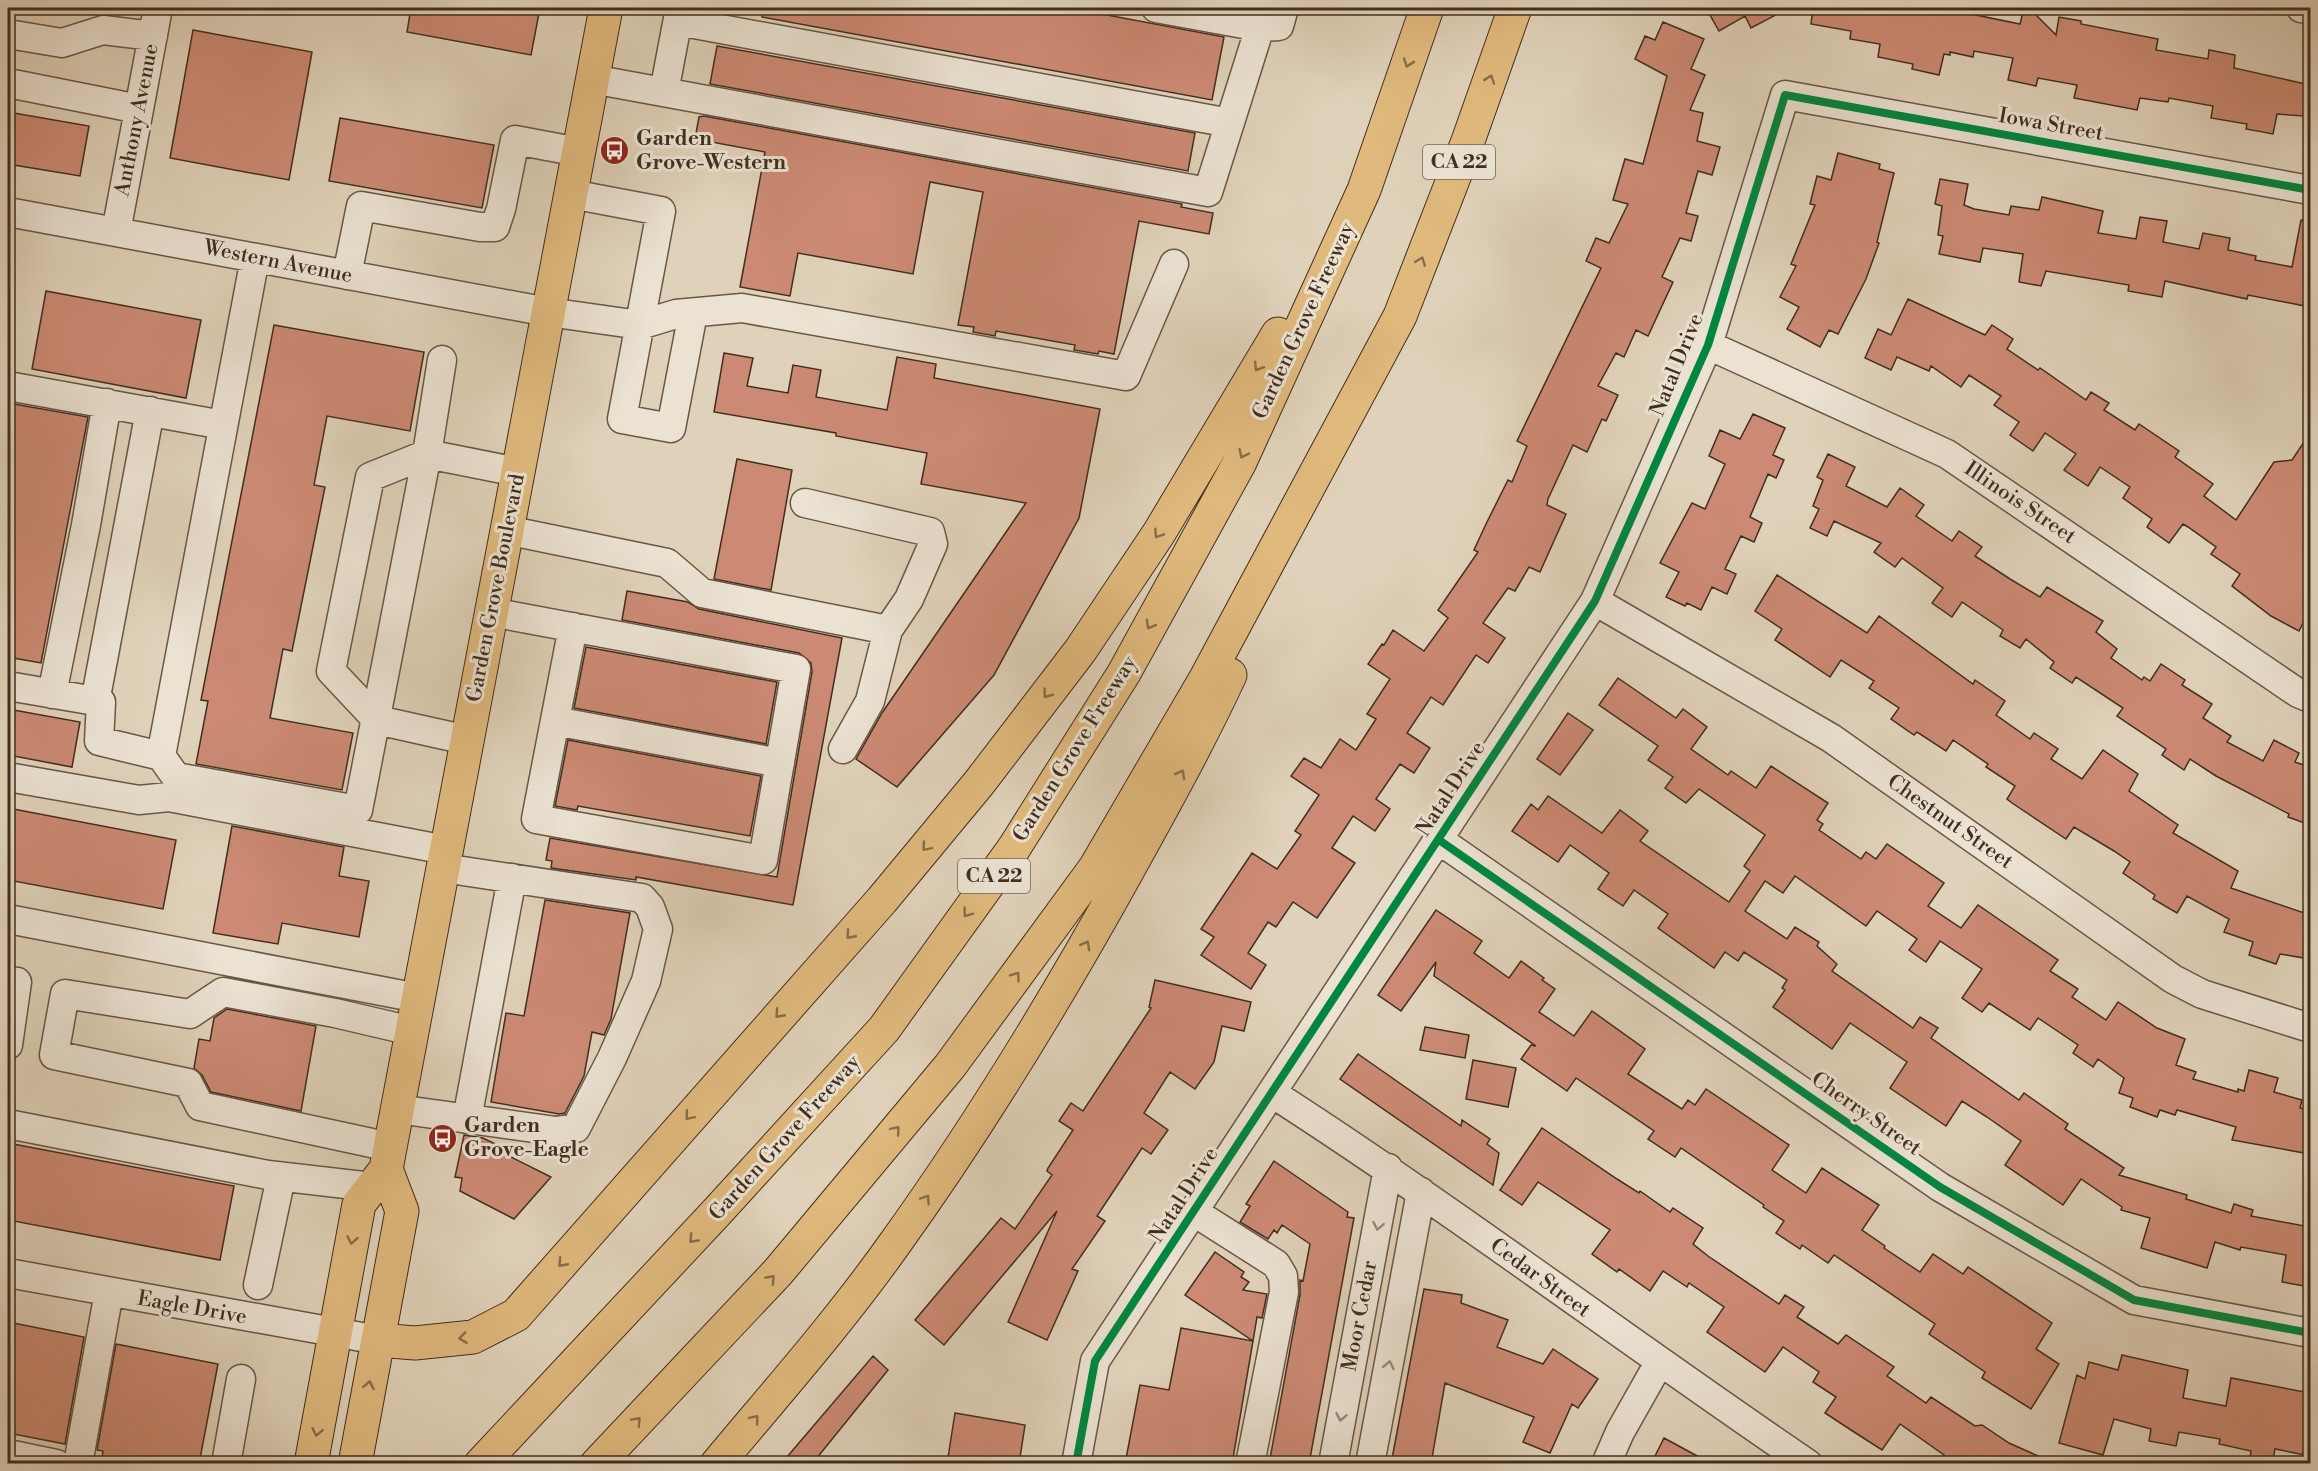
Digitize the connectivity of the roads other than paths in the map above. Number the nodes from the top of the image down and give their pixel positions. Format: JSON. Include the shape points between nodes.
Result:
{"nodes":[{"id":1,"x":158,"y":8,"type":"edge"},
{"id":2,"x":606,"y":8,"type":"edge"},
{"id":3,"x":1156,"y":8,"type":"edge"},
{"id":4,"x":1284,"y":8,"type":"edge"},
{"id":5,"x":1427,"y":8,"type":"edge"},
{"id":6,"x":1515,"y":8,"type":"edge"},
{"id":7,"x":2301,"y":8,"type":"edge"},
{"id":8,"x":2310,"y":9,"type":"edge"},
{"id":9,"x":679,"y":14,"type":"edge"},
{"id":10,"x":1260,"y":27,"type":"junction"},
{"id":11,"x":8,"y":34,"type":"edge"},
{"id":12,"x":153,"y":36,"type":"junction"},
{"id":13,"x":592,"y":79,"type":"junction"},
{"id":14,"x":8,"y":83,"type":"edge"},
{"id":15,"x":664,"y":92,"type":"junction"},
{"id":16,"x":1785,"y":95,"type":"joint"},
{"id":17,"x":139,"y":109,"type":"junction"},
{"id":18,"x":1230,"y":123,"type":"junction"},
{"id":19,"x":579,"y":152,"type":"junction"},
{"id":20,"x":1364,"y":190,"type":"junction"},
{"id":21,"x":2310,"y":190,"type":"edge"},
{"id":22,"x":571,"y":194,"type":"junction"},
{"id":23,"x":8,"y":218,"type":"edge"},
{"id":24,"x":116,"y":232,"type":"junction"},
{"id":25,"x":255,"y":258,"type":"junction"},
{"id":26,"x":1174,"y":264,"type":"dead end"},
{"id":27,"x":347,"y":275,"type":"junction"},
{"id":28,"x":548,"y":312,"type":"junction"},
{"id":29,"x":693,"y":313,"type":"junction"},
{"id":30,"x":1400,"y":316,"type":"junction"},
{"id":31,"x":640,"y":326,"type":"junction"},
{"id":32,"x":1708,"y":345,"type":"junction"},
{"id":33,"x":442,"y":360,"type":"dead end"},
{"id":34,"x":8,"y":386,"type":"edge"},
{"id":35,"x":107,"y":404,"type":"junction"},
{"id":36,"x":150,"y":411,"type":"junction"},
{"id":37,"x":224,"y":424,"type":"junction"},
{"id":38,"x":427,"y":454,"type":"junction"},
{"id":39,"x":518,"y":472,"type":"junction"},
{"id":40,"x":805,"y":503,"type":"dead end"},
{"id":41,"x":506,"y":530,"type":"junction"},
{"id":42,"x":1595,"y":601,"type":"junction"},
{"id":43,"x":491,"y":612,"type":"junction"},
{"id":44,"x":573,"y":627,"type":"junction"},
{"id":45,"x":888,"y":630,"type":"junction"},
{"id":46,"x":8,"y":686,"type":"edge"},
{"id":47,"x":52,"y":694,"type":"junction"},
{"id":48,"x":2310,"y":698,"type":"edge"},
{"id":49,"x":95,"y":702,"type":"junction"},
{"id":50,"x":377,"y":720,"type":"junction"},
{"id":51,"x":555,"y":721,"type":"junction"},
{"id":52,"x":467,"y":740,"type":"junction"},
{"id":53,"x":843,"y":749,"type":"dead end"},
{"id":54,"x":161,"y":756,"type":"junction"},
{"id":55,"x":780,"y":763,"type":"junction"},
{"id":56,"x":8,"y":777,"type":"edge"},
{"id":57,"x":1439,"y":840,"type":"junction"},
{"id":58,"x":444,"y":859,"type":"junction"},
{"id":59,"x":512,"y":878,"type":"junction"},
{"id":60,"x":8,"y":919,"type":"edge"},
{"id":61,"x":8,"y":981,"type":"edge"},
{"id":62,"x":418,"y":998,"type":"junction"},
{"id":63,"x":2310,"y":1028,"type":"edge"},
{"id":64,"x":412,"y":1031,"type":"junction"},
{"id":65,"x":8,"y":1045,"type":"edge"},
{"id":66,"x":1272,"y":1093,"type":"junction"},
{"id":67,"x":397,"y":1108,"type":"junction"},
{"id":68,"x":467,"y":1119,"type":"junction"},
{"id":69,"x":8,"y":1124,"type":"edge"},
{"id":70,"x":383,"y":1168,"type":"junction"},
{"id":71,"x":1388,"y":1168,"type":"junction"},
{"id":72,"x":281,"y":1177,"type":"junction"},
{"id":73,"x":1421,"y":1192,"type":"junction"},
{"id":74,"x":1194,"y":1212,"type":"junction"},
{"id":75,"x":8,"y":1273,"type":"edge"},
{"id":76,"x":258,"y":1285,"type":"dead end"},
{"id":77,"x":109,"y":1292,"type":"junction"},
{"id":78,"x":2310,"y":1333,"type":"edge"},
{"id":79,"x":335,"y":1334,"type":"junction"},
{"id":80,"x":378,"y":1340,"type":"junction"},
{"id":81,"x":1659,"y":1363,"type":"junction"},
{"id":82,"x":241,"y":1379,"type":"dead end"},
{"id":83,"x":8,"y":1454,"type":"edge"},
{"id":84,"x":56,"y":1464,"type":"edge"},
{"id":85,"x":78,"y":1464,"type":"edge"},
{"id":86,"x":226,"y":1464,"type":"edge"},
{"id":87,"x":311,"y":1464,"type":"edge"},
{"id":88,"x":355,"y":1464,"type":"edge"},
{"id":89,"x":481,"y":1464,"type":"edge"},
{"id":90,"x":597,"y":1464,"type":"edge"},
{"id":91,"x":717,"y":1464,"type":"edge"},
{"id":92,"x":1076,"y":1464,"type":"edge"},
{"id":93,"x":1250,"y":1464,"type":"edge"},
{"id":94,"x":1333,"y":1464,"type":"edge"},
{"id":95,"x":1370,"y":1464,"type":"edge"},
{"id":96,"x":1606,"y":1464,"type":"edge"},
{"id":97,"x":1808,"y":1464,"type":"edge"}],
"edges":[{"from":1,"to":12,"type":"street","name":"Anthony Avenue"},
{"from":2,"to":13,"type":"main road","name":"Garden Grove Boulevard"},
{"from":3,"to":10,"type":"street"},
{"from":4,"to":10,"type":"street","via":[[1279,26]]},
{"from":5,"to":20,"type":"main road","name":"Garden Grove Freeway","number":"CA 22","one_way":true},
{"from":30,"to":6,"type":"main road","number":"CA 22","one_way":true},
{"from":7,"to":8,"type":"street"},
{"from":9,"to":15,"type":"street"},
{"from":9,"to":18,"type":"street"},
{"from":10,"to":18,"type":"street"},
{"from":11,"to":12,"type":"street","via":[[62,43],[104,30]]},
{"from":12,"to":17,"type":"street","name":"Anthony Avenue"},
{"from":13,"to":15,"type":"street"},
{"from":13,"to":19,"type":"main road","name":"Garden Grove Boulevard"},
{"from":14,"to":17,"type":"street"},
{"from":15,"to":18,"type":"street","via":[[1208,192]]},
{"from":16,"to":21,"type":"street","name":"Iowa Street"},
{"from":16,"to":32,"type":"street","name":"Natal Drive"},
{"from":17,"to":24,"type":"street","name":"Anthony Avenue"},
{"from":19,"to":22,"type":"main road","name":"Garden Grove Boulevard"},
{"from":19,"to":27,"type":"street","via":[[515,140],[495,226],[480,227],[362,206]]},
{"from":20,"to":80,"type":"main road","one_way":true,"via":[[1159,533],[1080,651],[980,783],[882,900],[516,1315],[473,1337],[415,1343]]},
{"from":20,"to":89,"type":"main road","name":"Garden Grove Freeway","number":"CA 22","one_way":true,"via":[[1240,462],[1124,673],[1014,848],[884,1029]]},
{"from":22,"to":28,"type":"main road","name":"Garden Grove Boulevard"},
{"from":22,"to":31,"type":"street","via":[[661,211]]},
{"from":23,"to":24,"type":"street","name":"Western Avenue"},
{"from":24,"to":25,"type":"street","name":"Western Avenue"},
{"from":25,"to":27,"type":"street","name":"Western Avenue"},
{"from":25,"to":37,"type":"street"},
{"from":26,"to":29,"type":"street","via":[[1126,376],[742,308]]},
{"from":27,"to":28,"type":"street","name":"Western Avenue"},
{"from":28,"to":31,"type":"street","name":"Western Avenue"},
{"from":28,"to":39,"type":"main road","name":"Garden Grove Boulevard"},
{"from":29,"to":31,"type":"street","via":[[676,314]]},
{"from":29,"to":31,"type":"street","via":[[671,428],[622,419]]},
{"from":90,"to":30,"type":"main road","number":"CA 22","one_way":true,"via":[[778,1272],[950,1066],[1095,868],[1206,678]]},
{"from":91,"to":30,"type":"main road","one_way":true,"via":[[893,1247],[1065,983],[1199,741]]},
{"from":32,"to":42,"type":"street","name":"Natal Drive"},
{"from":32,"to":48,"type":"street","name":"Illinois Street","via":[[1947,454]]},
{"from":33,"to":38,"type":"street"},
{"from":34,"to":35,"type":"street"},
{"from":35,"to":36,"type":"street"},
{"from":35,"to":47,"type":"street"},
{"from":36,"to":37,"type":"street"},
{"from":36,"to":49,"type":"street"},
{"from":37,"to":54,"type":"street"},
{"from":38,"to":39,"type":"street"},
{"from":38,"to":50,"type":"street"},
{"from":38,"to":50,"type":"street","via":[[370,477],[331,671]]},
{"from":39,"to":41,"type":"main road","name":"Garden Grove Boulevard"},
{"from":40,"to":45,"type":"street","via":[[930,532],[933,544],[909,599]]},
{"from":41,"to":43,"type":"main road","name":"Garden Grove Boulevard"},
{"from":41,"to":45,"type":"street","via":[[666,563],[702,593]]},
{"from":42,"to":57,"type":"street","name":"Natal Drive"},
{"from":42,"to":63,"type":"street","name":"Chestnut Street","via":[[1831,738],[2173,979],[2212,998]]},
{"from":43,"to":44,"type":"street"},
{"from":43,"to":52,"type":"main road","name":"Garden Grove Boulevard"},
{"from":44,"to":51,"type":"street"},
{"from":44,"to":55,"type":"street","via":[[796,669]]},
{"from":45,"to":53,"type":"street","via":[[870,701]]},
{"from":46,"to":47,"type":"street"},
{"from":47,"to":49,"type":"street"},
{"from":49,"to":54,"type":"street","via":[[101,702],[99,741]]},
{"from":50,"to":52,"type":"street"},
{"from":50,"to":54,"type":"street","via":[[358,810],[176,777]]},
{"from":51,"to":55,"type":"street"},
{"from":51,"to":55,"type":"street","via":[[536,819],[763,860]]},
{"from":52,"to":58,"type":"main road","name":"Garden Grove Boulevard"},
{"from":56,"to":58,"type":"street","via":[[139,800],[169,797]]},
{"from":57,"to":66,"type":"street","name":"Natal Drive"},
{"from":57,"to":78,"type":"street","name":"Cherry Street","via":[[1940,1187],[2134,1300]]},
{"from":58,"to":59,"type":"street"},
{"from":58,"to":62,"type":"main road","name":"Garden Grove Boulevard"},
{"from":59,"to":68,"type":"street"},
{"from":59,"to":68,"type":"street","via":[[642,898],[658,928],[646,981],[576,1128],[556,1131]]},
{"from":60,"to":62,"type":"street"},
{"from":61,"to":65,"type":"street","via":[[17,982]]},
{"from":62,"to":64,"type":"main road","name":"Garden Grove Boulevard"},
{"from":64,"to":67,"type":"main road","name":"Garden Grove Boulevard"},
{"from":64,"to":70,"type":"street","via":[[223,992],[190,1014],[65,994],[54,1055],[188,1083],[200,1106]]},
{"from":66,"to":71,"type":"street","name":"Cedar Street"},
{"from":66,"to":74,"type":"street","name":"Natal Drive"},
{"from":67,"to":68,"type":"street"},
{"from":67,"to":70,"type":"main road","name":"Garden Grove Boulevard"},
{"from":69,"to":72,"type":"street"},
{"from":70,"to":72,"type":"street"},
{"from":70,"to":79,"type":"main road","name":"Garden Grove Boulevard","one_way":true,"via":[[359,1204]]},
{"from":70,"to":80,"type":"main road","via":[[402,1211]]},
{"from":71,"to":73,"type":"street","name":"Cedar Street"},
{"from":71,"to":94,"type":"street","name":"Moor Cedar","one_way":true},
{"from":72,"to":76,"type":"street"},
{"from":73,"to":81,"type":"street","name":"Cedar Street"},
{"from":95,"to":73,"type":"street","name":"Moor Cedar","one_way":true},
{"from":74,"to":92,"type":"street","name":"Natal Drive","via":[[1095,1361]]},
{"from":74,"to":93,"type":"street","via":[[1276,1264],[1283,1276],[1284,1292]]},
{"from":75,"to":77,"type":"street","name":"Eagle Drive"},
{"from":77,"to":79,"type":"street","name":"Eagle Drive"},
{"from":77,"to":85,"type":"street"},
{"from":79,"to":80,"type":"street","name":"Eagle Drive"},
{"from":79,"to":87,"type":"main road","name":"Garden Grove Boulevard","one_way":true},
{"from":88,"to":80,"type":"main road","one_way":true},
{"from":81,"to":96,"type":"street"},
{"from":81,"to":97,"type":"street","name":"Cedar Street"},
{"from":82,"to":86,"type":"street"},
{"from":83,"to":84,"type":"street"}]}
